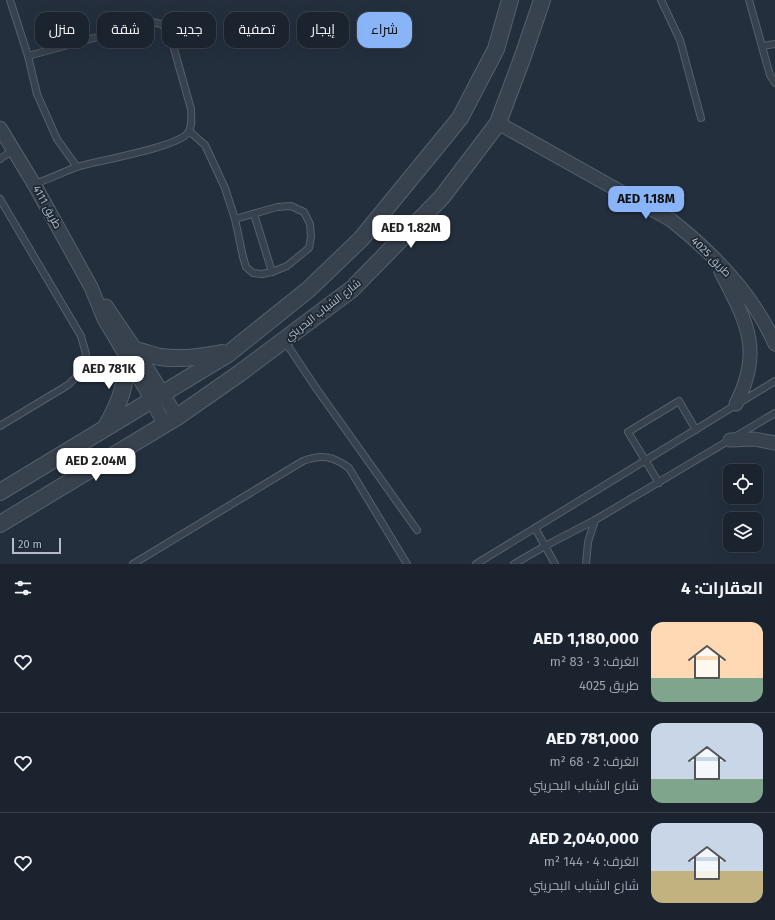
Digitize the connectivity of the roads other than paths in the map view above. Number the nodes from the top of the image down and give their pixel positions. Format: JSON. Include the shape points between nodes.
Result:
{"nodes":[{"id":1,"x":10,"y":0,"type":"edge"},
{"id":2,"x":510,"y":0,"type":"edge"},
{"id":3,"x":542,"y":0,"type":"edge"},
{"id":4,"x":661,"y":0,"type":"edge"},
{"id":5,"x":749,"y":0,"type":"edge"},
{"id":6,"x":775,"y":44,"type":"edge"},
{"id":7,"x":762,"y":46,"type":"junction"},
{"id":8,"x":28,"y":56,"type":"junction"},
{"id":9,"x":775,"y":83,"type":"edge"},
{"id":10,"x":701,"y":118,"type":"dead end"},
{"id":11,"x":498,"y":123,"type":"junction"},
{"id":12,"x":0,"y":128,"type":"edge"},
{"id":13,"x":189,"y":131,"type":"junction"},
{"id":14,"x":13,"y":150,"type":"junction"},
{"id":15,"x":0,"y":159,"type":"edge"},
{"id":16,"x":77,"y":167,"type":"junction"},
{"id":17,"x":34,"y":184,"type":"junction"},
{"id":18,"x":0,"y":199,"type":"edge"},
{"id":19,"x":254,"y":214,"type":"junction"},
{"id":20,"x":234,"y":220,"type":"junction"},
{"id":21,"x":712,"y":256,"type":"junction"},
{"id":22,"x":272,"y":272,"type":"junction"},
{"id":23,"x":284,"y":340,"type":"junction"},
{"id":24,"x":775,"y":344,"type":"edge"},
{"id":25,"x":232,"y":351,"type":"junction"},
{"id":26,"x":132,"y":354,"type":"junction"},
{"id":27,"x":775,"y":381,"type":"edge"},
{"id":28,"x":158,"y":397,"type":"junction"},
{"id":29,"x":736,"y":404,"type":"junction"},
{"id":30,"x":775,"y":413,"type":"edge"},
{"id":31,"x":170,"y":420,"type":"junction"},
{"id":32,"x":0,"y":426,"type":"edge"},
{"id":33,"x":106,"y":428,"type":"junction"},
{"id":34,"x":696,"y":430,"type":"junction"},
{"id":35,"x":730,"y":440,"type":"junction"},
{"id":36,"x":775,"y":443,"type":"edge"},
{"id":37,"x":646,"y":460,"type":"junction"},
{"id":38,"x":659,"y":483,"type":"junction"},
{"id":39,"x":0,"y":492,"type":"edge"},
{"id":40,"x":595,"y":520,"type":"junction"},
{"id":41,"x":0,"y":524,"type":"edge"},
{"id":42,"x":535,"y":528,"type":"junction"},
{"id":43,"x":417,"y":530,"type":"dead end"},
{"id":44,"x":545,"y":546,"type":"junction"},
{"id":45,"x":133,"y":564,"type":"edge"},
{"id":46,"x":407,"y":564,"type":"edge"},
{"id":47,"x":476,"y":564,"type":"edge"},
{"id":48,"x":514,"y":564,"type":"edge"},
{"id":49,"x":555,"y":564,"type":"edge"},
{"id":50,"x":586,"y":564,"type":"edge"}],
"edges":[{"from":1,"to":8,"type":"lane"},
{"from":2,"to":25,"type":"street","via":[[496,49],[460,118],[361,239],[309,289]]},
{"from":3,"to":11,"type":"street","name":"شارع الشباب البحريني"},
{"from":4,"to":10,"type":"lane","via":[[680,40]]},
{"from":5,"to":7,"type":"lane"},
{"from":6,"to":7,"type":"lane"},
{"from":7,"to":9,"type":"lane","via":[[770,75]]},
{"from":8,"to":13,"type":"lane","via":[[152,22],[161,24],[169,31],[191,109],[192,122]]},
{"from":8,"to":16,"type":"lane","via":[[38,94],[57,138]]},
{"from":11,"to":21,"type":"street","name":"طريق 4025","via":[[671,220]]},
{"from":11,"to":23,"type":"street","name":"شارع الشباب البحريني","via":[[442,197],[363,278]]},
{"from":12,"to":14,"type":"street","name":"طريق 4111"},
{"from":13,"to":16,"type":"lane","via":[[183,137],[168,143]]},
{"from":13,"to":20,"type":"lane","via":[[205,145],[225,188]]},
{"from":14,"to":15,"type":"lane"},
{"from":14,"to":17,"type":"street","name":"طريق 4111"},
{"from":16,"to":17,"type":"lane"},
{"from":17,"to":26,"type":"street","name":"طريق 4111","via":[[91,287],[104,319]]},
{"from":18,"to":32,"type":"lane","via":[[81,336],[86,354],[81,372],[68,385]]},
{"from":19,"to":20,"type":"lane"},
{"from":19,"to":22,"type":"lane"},
{"from":19,"to":22,"type":"lane","via":[[291,206],[304,212],[310,224],[309,248],[287,266]]},
{"from":20,"to":22,"type":"lane","via":[[246,267],[253,273]]},
{"from":21,"to":24,"type":"street","name":"طريق 4025","via":[[736,282],[756,310]]},
{"from":21,"to":29,"type":"street","via":[[742,314],[750,344],[748,376]]},
{"from":23,"to":31,"type":"street","name":"شارع الشباب البحريني","via":[[240,374]]},
{"from":23,"to":43,"type":"lane"},
{"from":25,"to":26,"type":"street","via":[[178,358]]},
{"from":25,"to":28,"type":"street"},
{"from":26,"to":28,"type":"street","name":"طريق 4111"},
{"from":26,"to":33,"type":"street","via":[[123,392]]},
{"from":27,"to":29,"type":"lane"},
{"from":28,"to":31,"type":"street","name":"طريق 4111"},
{"from":28,"to":33,"type":"street"},
{"from":29,"to":34,"type":"lane"},
{"from":30,"to":35,"type":"lane"},
{"from":31,"to":41,"type":"street","name":"شارع الشباب البحريني"},
{"from":33,"to":39,"type":"street"},
{"from":34,"to":37,"type":"lane"},
{"from":34,"to":37,"type":"lane","via":[[678,401],[628,432]]},
{"from":35,"to":36,"type":"street","via":[[754,439]]},
{"from":35,"to":38,"type":"lane"},
{"from":37,"to":38,"type":"lane"},
{"from":37,"to":42,"type":"lane"},
{"from":38,"to":40,"type":"lane"},
{"from":40,"to":44,"type":"lane"},
{"from":40,"to":50,"type":"lane","via":[[588,542]]},
{"from":42,"to":44,"type":"lane"},
{"from":42,"to":47,"type":"lane"},
{"from":44,"to":48,"type":"lane"},
{"from":44,"to":49,"type":"lane"},
{"from":45,"to":46,"type":"lane","via":[[303,461],[327,457],[339,460],[349,468]]}]}
